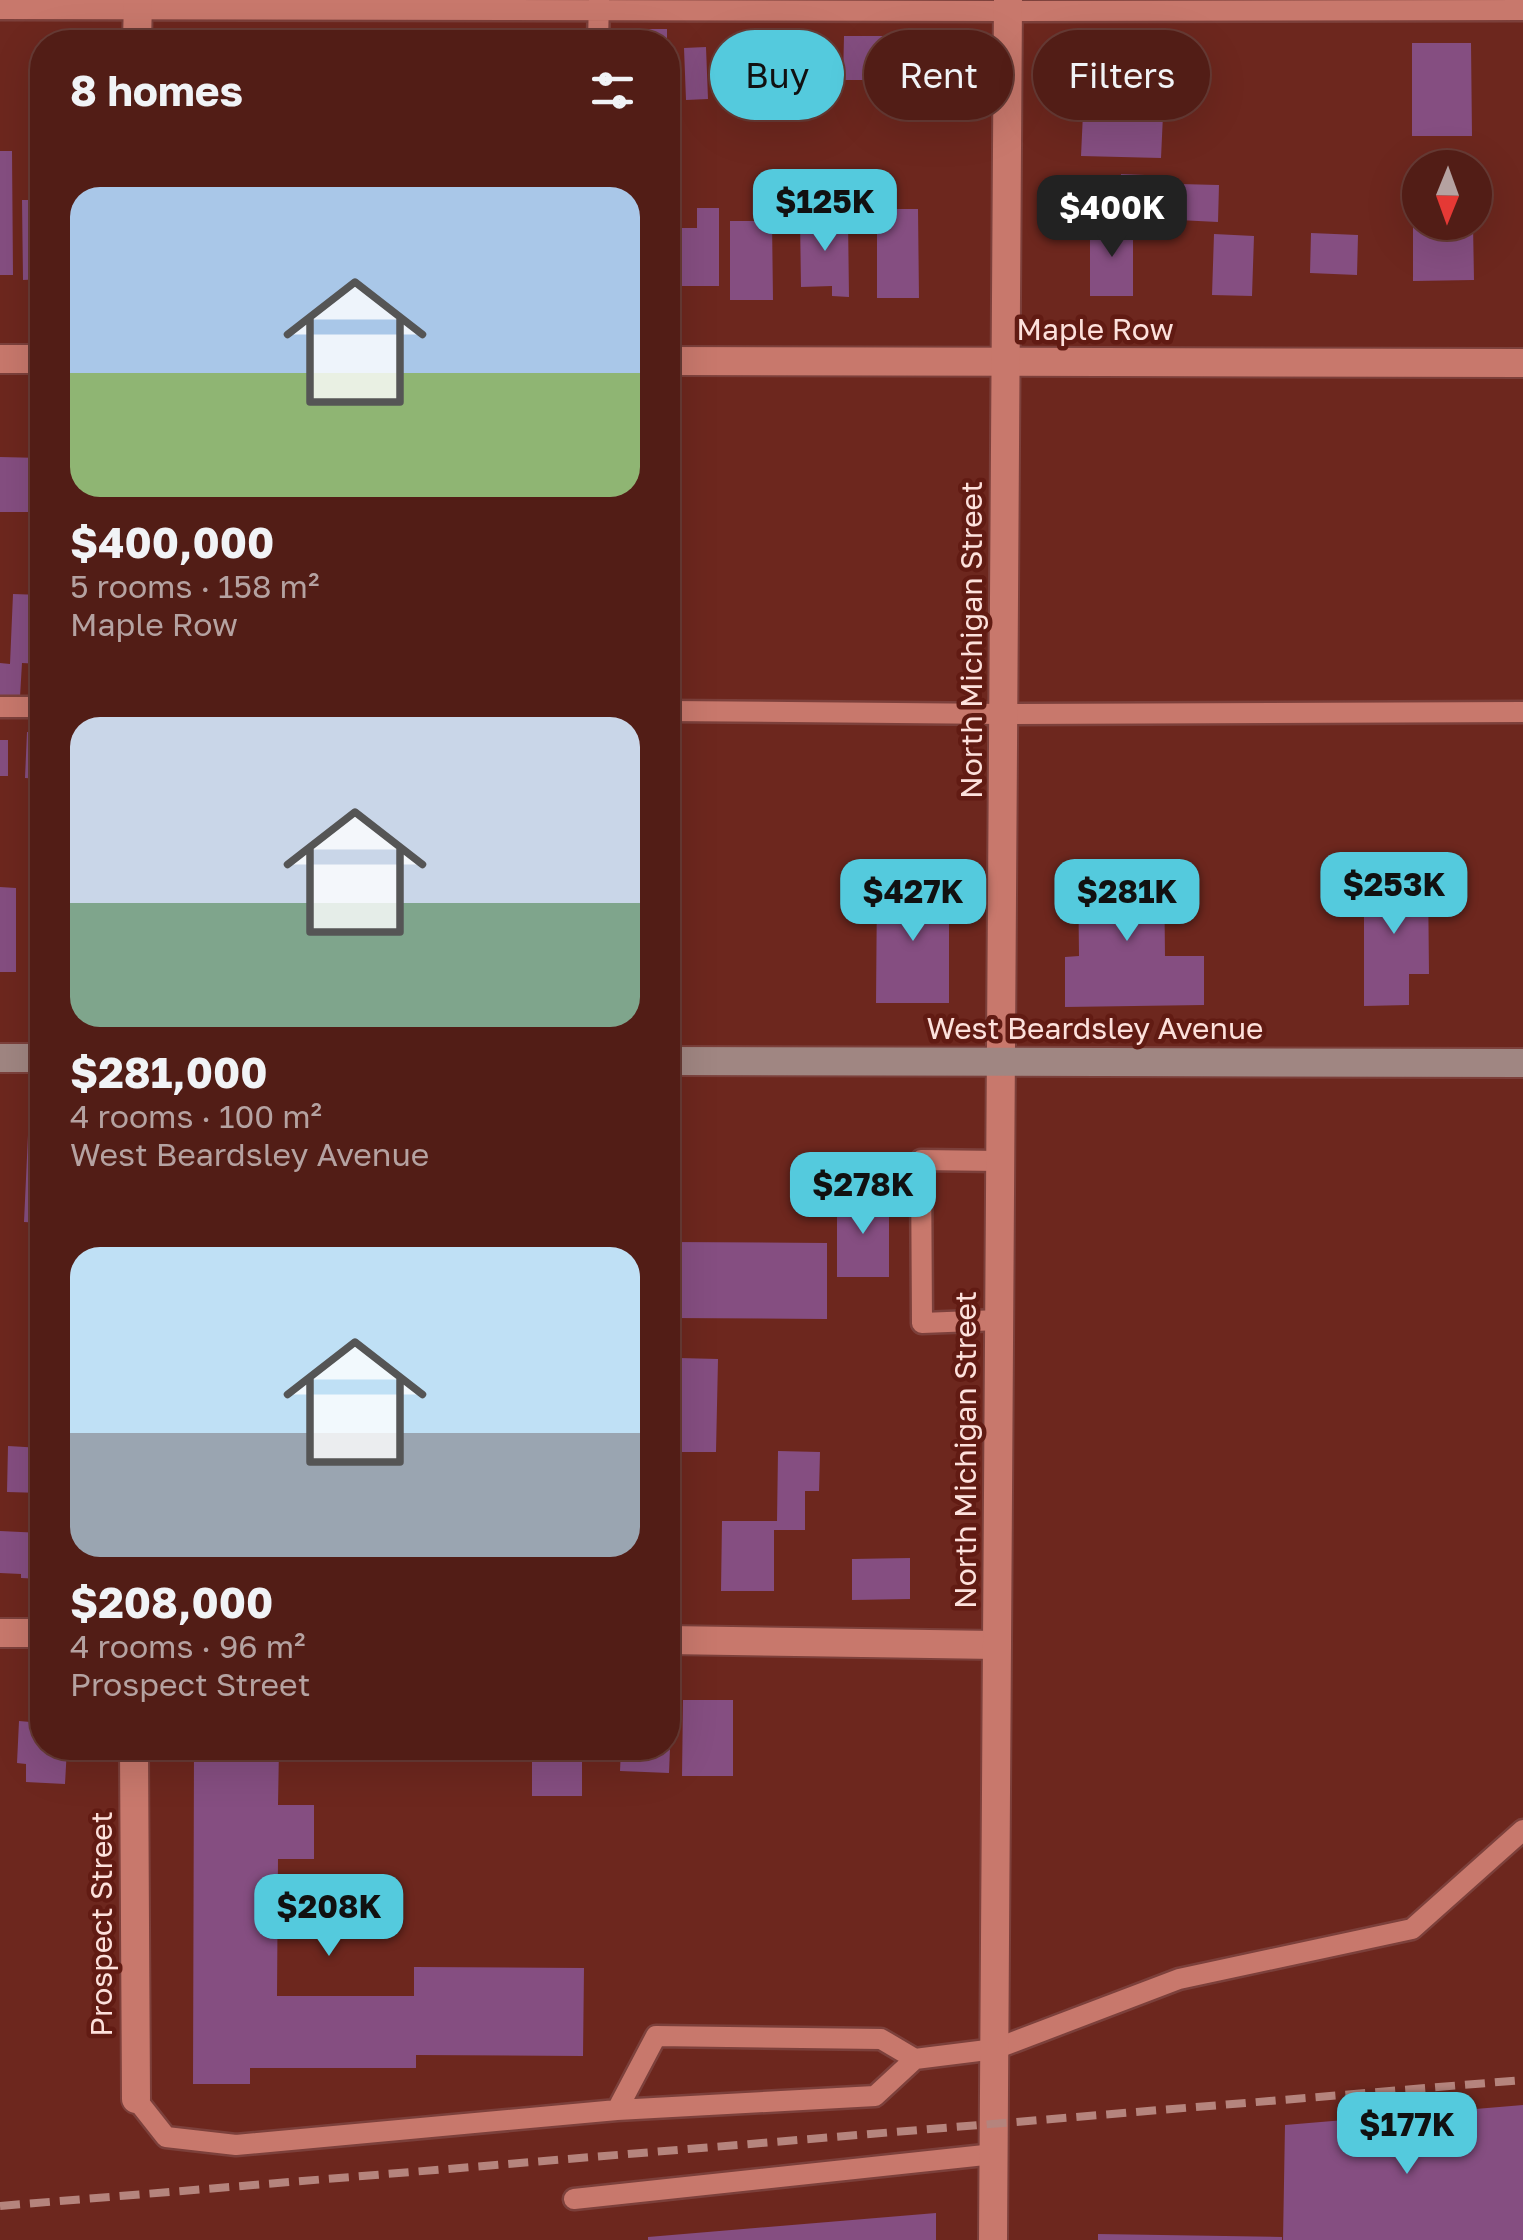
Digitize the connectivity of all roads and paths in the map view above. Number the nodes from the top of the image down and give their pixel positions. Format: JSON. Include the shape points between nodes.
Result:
{"nodes":[{"id":1,"x":137,"y":5,"type":"edge"},
{"id":2,"x":599,"y":5,"type":"edge"},
{"id":3,"x":1008,"y":6,"type":"edge"},
{"id":4,"x":0,"y":9,"type":"edge"},
{"id":5,"x":1523,"y":10,"type":"edge"},
{"id":6,"x":598,"y":30,"type":"edge"},
{"id":7,"x":0,"y":359,"type":"edge"},
{"id":8,"x":30,"y":359,"type":"edge"},
{"id":9,"x":680,"y":361,"type":"edge"},
{"id":10,"x":1006,"y":362,"type":"junction"},
{"id":11,"x":1523,"y":363,"type":"edge"},
{"id":12,"x":0,"y":706,"type":"edge"},
{"id":13,"x":30,"y":706,"type":"edge"},
{"id":14,"x":680,"y":712,"type":"edge"},
{"id":15,"x":1523,"y":712,"type":"edge"},
{"id":16,"x":1004,"y":714,"type":"junction"},
{"id":17,"x":0,"y":1058,"type":"edge"},
{"id":18,"x":30,"y":1058,"type":"edge"},
{"id":19,"x":680,"y":1060,"type":"edge"},
{"id":20,"x":1001,"y":1061,"type":"junction"},
{"id":21,"x":1523,"y":1063,"type":"edge"},
{"id":22,"x":1000,"y":1161,"type":"junction"},
{"id":23,"x":1000,"y":1320,"type":"junction"},
{"id":24,"x":0,"y":1633,"type":"edge"},
{"id":25,"x":30,"y":1633,"type":"edge"},
{"id":26,"x":680,"y":1640,"type":"edge"},
{"id":27,"x":997,"y":1644,"type":"junction"},
{"id":28,"x":134,"y":1760,"type":"edge"},
{"id":29,"x":1523,"y":1830,"type":"edge"},
{"id":30,"x":994,"y":2049,"type":"junction"},
{"id":31,"x":915,"y":2060,"type":"junction"},
{"id":32,"x":136,"y":2099,"type":"joint"},
{"id":33,"x":617,"y":2110,"type":"junction"},
{"id":34,"x":994,"y":2154,"type":"junction"},
{"id":35,"x":574,"y":2199,"type":"dead end"},
{"id":36,"x":993,"y":2240,"type":"edge"}],
"edges":[{"from":1,"to":2,"type":"lane"},
{"from":1,"to":4,"type":"lane"},
{"from":2,"to":3,"type":"lane"},
{"from":2,"to":6,"type":"lane"},
{"from":3,"to":5,"type":"lane"},
{"from":3,"to":10,"type":"street","name":"North Michigan Street"},
{"from":7,"to":8,"type":"street"},
{"from":9,"to":10,"type":"street","name":"Maple Row"},
{"from":10,"to":11,"type":"street","name":"Maple Row"},
{"from":10,"to":16,"type":"street","name":"North Michigan Street"},
{"from":12,"to":13,"type":"lane"},
{"from":14,"to":16,"type":"lane"},
{"from":15,"to":16,"type":"lane"},
{"from":16,"to":20,"type":"street","name":"North Michigan Street"},
{"from":17,"to":18,"type":"main road"},
{"from":19,"to":20,"type":"main road","name":"West Beardsley Avenue"},
{"from":20,"to":21,"type":"main road","name":"West Beardsley Avenue"},
{"from":20,"to":22,"type":"street","name":"North Michigan Street"},
{"from":22,"to":23,"type":"street","name":"North Michigan Street"},
{"from":22,"to":23,"type":"lane","via":[[921,1160],[922,1323]]},
{"from":23,"to":27,"type":"street","name":"North Michigan Street"},
{"from":24,"to":25,"type":"street"},
{"from":26,"to":27,"type":"street"},
{"from":27,"to":30,"type":"street","name":"North Michigan Street"},
{"from":28,"to":32,"type":"street","name":"Prospect Street"},
{"from":29,"to":30,"type":"lane","via":[[1412,1929],[1179,1979]]},
{"from":30,"to":31,"type":"lane"},
{"from":30,"to":34,"type":"street","name":"North Michigan Street"},
{"from":31,"to":33,"type":"lane","via":[[876,2096]]},
{"from":31,"to":33,"type":"lane","via":[[882,2039],[656,2036]]},
{"from":32,"to":33,"type":"lane","via":[[166,2137],[236,2145]]},
{"from":34,"to":35,"type":"lane"},
{"from":34,"to":36,"type":"street","name":"North Michigan Street"}]}
